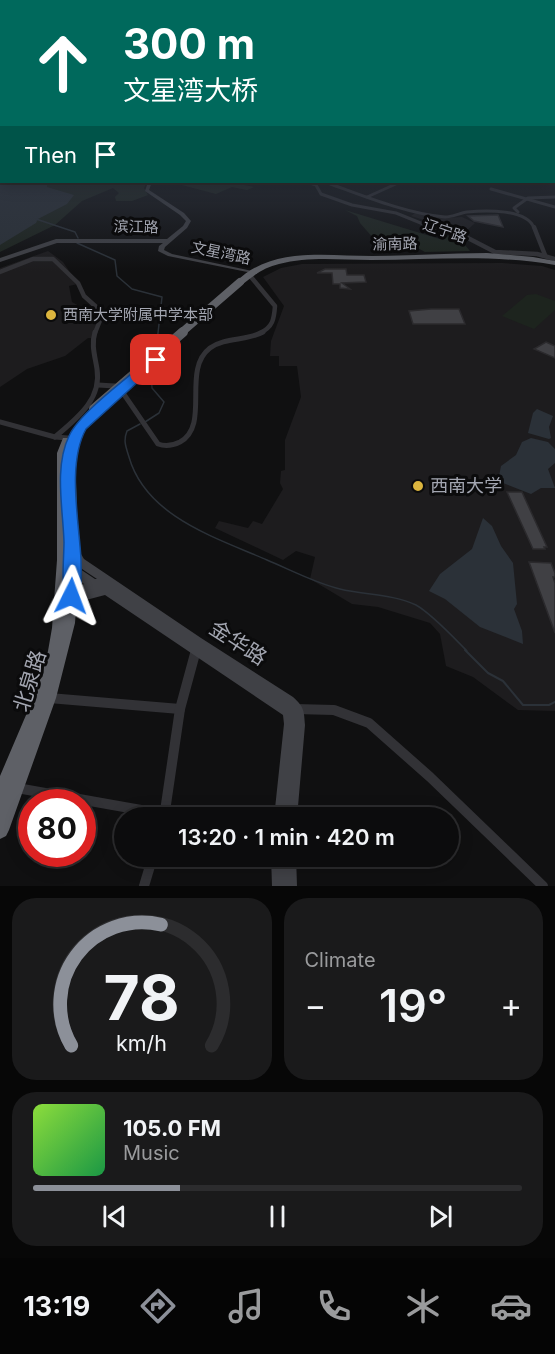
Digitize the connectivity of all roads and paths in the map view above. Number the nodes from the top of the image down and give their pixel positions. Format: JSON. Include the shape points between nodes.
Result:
{"nodes":[{"id":1,"x":148,"y":188,"type":"edge"},
{"id":2,"x":318,"y":188,"type":"edge"},
{"id":3,"x":343,"y":188,"type":"edge"},
{"id":4,"x":386,"y":188,"type":"edge"},
{"id":5,"x":493,"y":189,"type":"dead end"},
{"id":6,"x":367,"y":197,"type":"junction"},
{"id":7,"x":555,"y":198,"type":"edge"},
{"id":8,"x":526,"y":199,"type":"junction"},
{"id":9,"x":547,"y":205,"type":"junction"},
{"id":10,"x":555,"y":207,"type":"edge"},
{"id":11,"x":518,"y":213,"type":"junction"},
{"id":12,"x":168,"y":241,"type":"junction"},
{"id":13,"x":545,"y":255,"type":"junction"},
{"id":14,"x":0,"y":259,"type":"edge"},
{"id":15,"x":555,"y":259,"type":"edge"},
{"id":16,"x":555,"y":265,"type":"edge"},
{"id":17,"x":0,"y":272,"type":"edge"},
{"id":18,"x":249,"y":276,"type":"junction"},
{"id":19,"x":98,"y":385,"type":"junction"},
{"id":20,"x":98,"y":407,"type":"junction"},
{"id":21,"x":0,"y":422,"type":"edge"},
{"id":22,"x":61,"y":437,"type":"junction"},
{"id":23,"x":72,"y":546,"type":"junction"},
{"id":24,"x":68,"y":568,"type":"junction"},
{"id":25,"x":93,"y":584,"type":"junction"},
{"id":26,"x":108,"y":587,"type":"junction"},
{"id":27,"x":68,"y":602,"type":"junction"},
{"id":28,"x":196,"y":646,"type":"junction"},
{"id":29,"x":44,"y":698,"type":"junction"},
{"id":30,"x":281,"y":706,"type":"junction"},
{"id":31,"x":180,"y":709,"type":"junction"},
{"id":32,"x":298,"y":710,"type":"junction"},
{"id":33,"x":291,"y":724,"type":"junction"},
{"id":34,"x":5,"y":790,"type":"edge"},
{"id":35,"x":114,"y":807,"type":"edge"},
{"id":36,"x":165,"y":807,"type":"edge"},
{"id":37,"x":282,"y":807,"type":"edge"},
{"id":38,"x":291,"y":807,"type":"edge"},
{"id":39,"x":0,"y":830,"type":"edge"},
{"id":40,"x":150,"y":867,"type":"edge"},
{"id":41,"x":278,"y":867,"type":"edge"},
{"id":42,"x":289,"y":867,"type":"edge"},
{"id":43,"x":144,"y":886,"type":"edge"},
{"id":44,"x":279,"y":886,"type":"edge"},
{"id":45,"x":290,"y":886,"type":"edge"},
{"id":46,"x":543,"y":886,"type":"edge"}],
"edges":[{"from":1,"to":12,"type":"main road","name":"文星湾路","via":[[164,205],[189,219]]},
{"from":2,"to":13,"type":"street","name":"辽宁路","via":[[321,194],[363,208],[396,213],[442,232],[466,237],[490,251]]},
{"from":3,"to":6,"type":"street"},
{"from":4,"to":6,"type":"street"},
{"from":5,"to":8,"type":"street"},
{"from":6,"to":11,"type":"street","via":[[446,217],[469,212]]},
{"from":7,"to":8,"type":"street"},
{"from":7,"to":9,"type":"street"},
{"from":8,"to":9,"type":"street"},
{"from":8,"to":11,"type":"street","via":[[514,208]]},
{"from":9,"to":10,"type":"street"},
{"from":11,"to":13,"type":"street","via":[[532,222]]},
{"from":12,"to":14,"type":"main road","name":"滨江路","via":[[68,240],[44,243]]},
{"from":12,"to":18,"type":"main road","name":"文星湾路","via":[[161,248],[167,254]]},
{"from":13,"to":15,"type":"street","name":"辽宁路"},
{"from":16,"to":18,"type":"highway","name":"渝南路","via":[[510,259],[305,261],[278,265]]},
{"from":17,"to":19,"type":"street","via":[[33,258],[48,257],[78,283],[84,296],[103,313],[93,345]]},
{"from":18,"to":19,"type":"street","via":[[275,306],[274,322],[256,337],[222,341],[207,350],[196,372],[189,437],[182,443],[164,447],[158,444],[123,393],[115,386]]},
{"from":18,"to":20,"type":"highway","bridge":true},
{"from":19,"to":22,"type":"street","via":[[94,396]]},
{"from":20,"to":22,"type":"highway","name":"北泉路"},
{"from":20,"to":23,"type":"highway","name":"北泉路","via":[[81,426],[70,453]]},
{"from":21,"to":22,"type":"street"},
{"from":22,"to":24,"type":"highway","name":"北泉路"},
{"from":23,"to":24,"type":"highway","name":"北泉路"},
{"from":23,"to":26,"type":"main road","name":"金华路","via":[[80,562]]},
{"from":24,"to":25,"type":"main road"},
{"from":24,"to":27,"type":"highway","name":"北泉路"},
{"from":25,"to":26,"type":"main road"},
{"from":25,"to":27,"type":"main road"},
{"from":26,"to":27,"type":"main road"},
{"from":26,"to":28,"type":"main road","name":"金华路"},
{"from":27,"to":29,"type":"highway","name":"北泉路","via":[[61,653]]},
{"from":28,"to":30,"type":"main road","name":"金华路"},
{"from":28,"to":31,"type":"street"},
{"from":28,"to":32,"type":"main road","name":"金华路"},
{"from":29,"to":31,"type":"street"},
{"from":29,"to":34,"type":"highway","name":"北泉路"},
{"from":30,"to":32,"type":"street"},
{"from":30,"to":33,"type":"main road","name":"金华路","via":[[289,712]]},
{"from":31,"to":36,"type":"street"},
{"from":32,"to":33,"type":"street"},
{"from":32,"to":38,"type":"main road"},
{"from":32,"to":46,"type":"street","via":[[334,710],[369,723]]},
{"from":33,"to":37,"type":"main road"},
{"from":34,"to":35,"type":"street"},
{"from":34,"to":39,"type":"highway","name":"北泉路"},
{"from":40,"to":43,"type":"street"},
{"from":41,"to":44,"type":"main road"},
{"from":42,"to":45,"type":"main road"}]}
